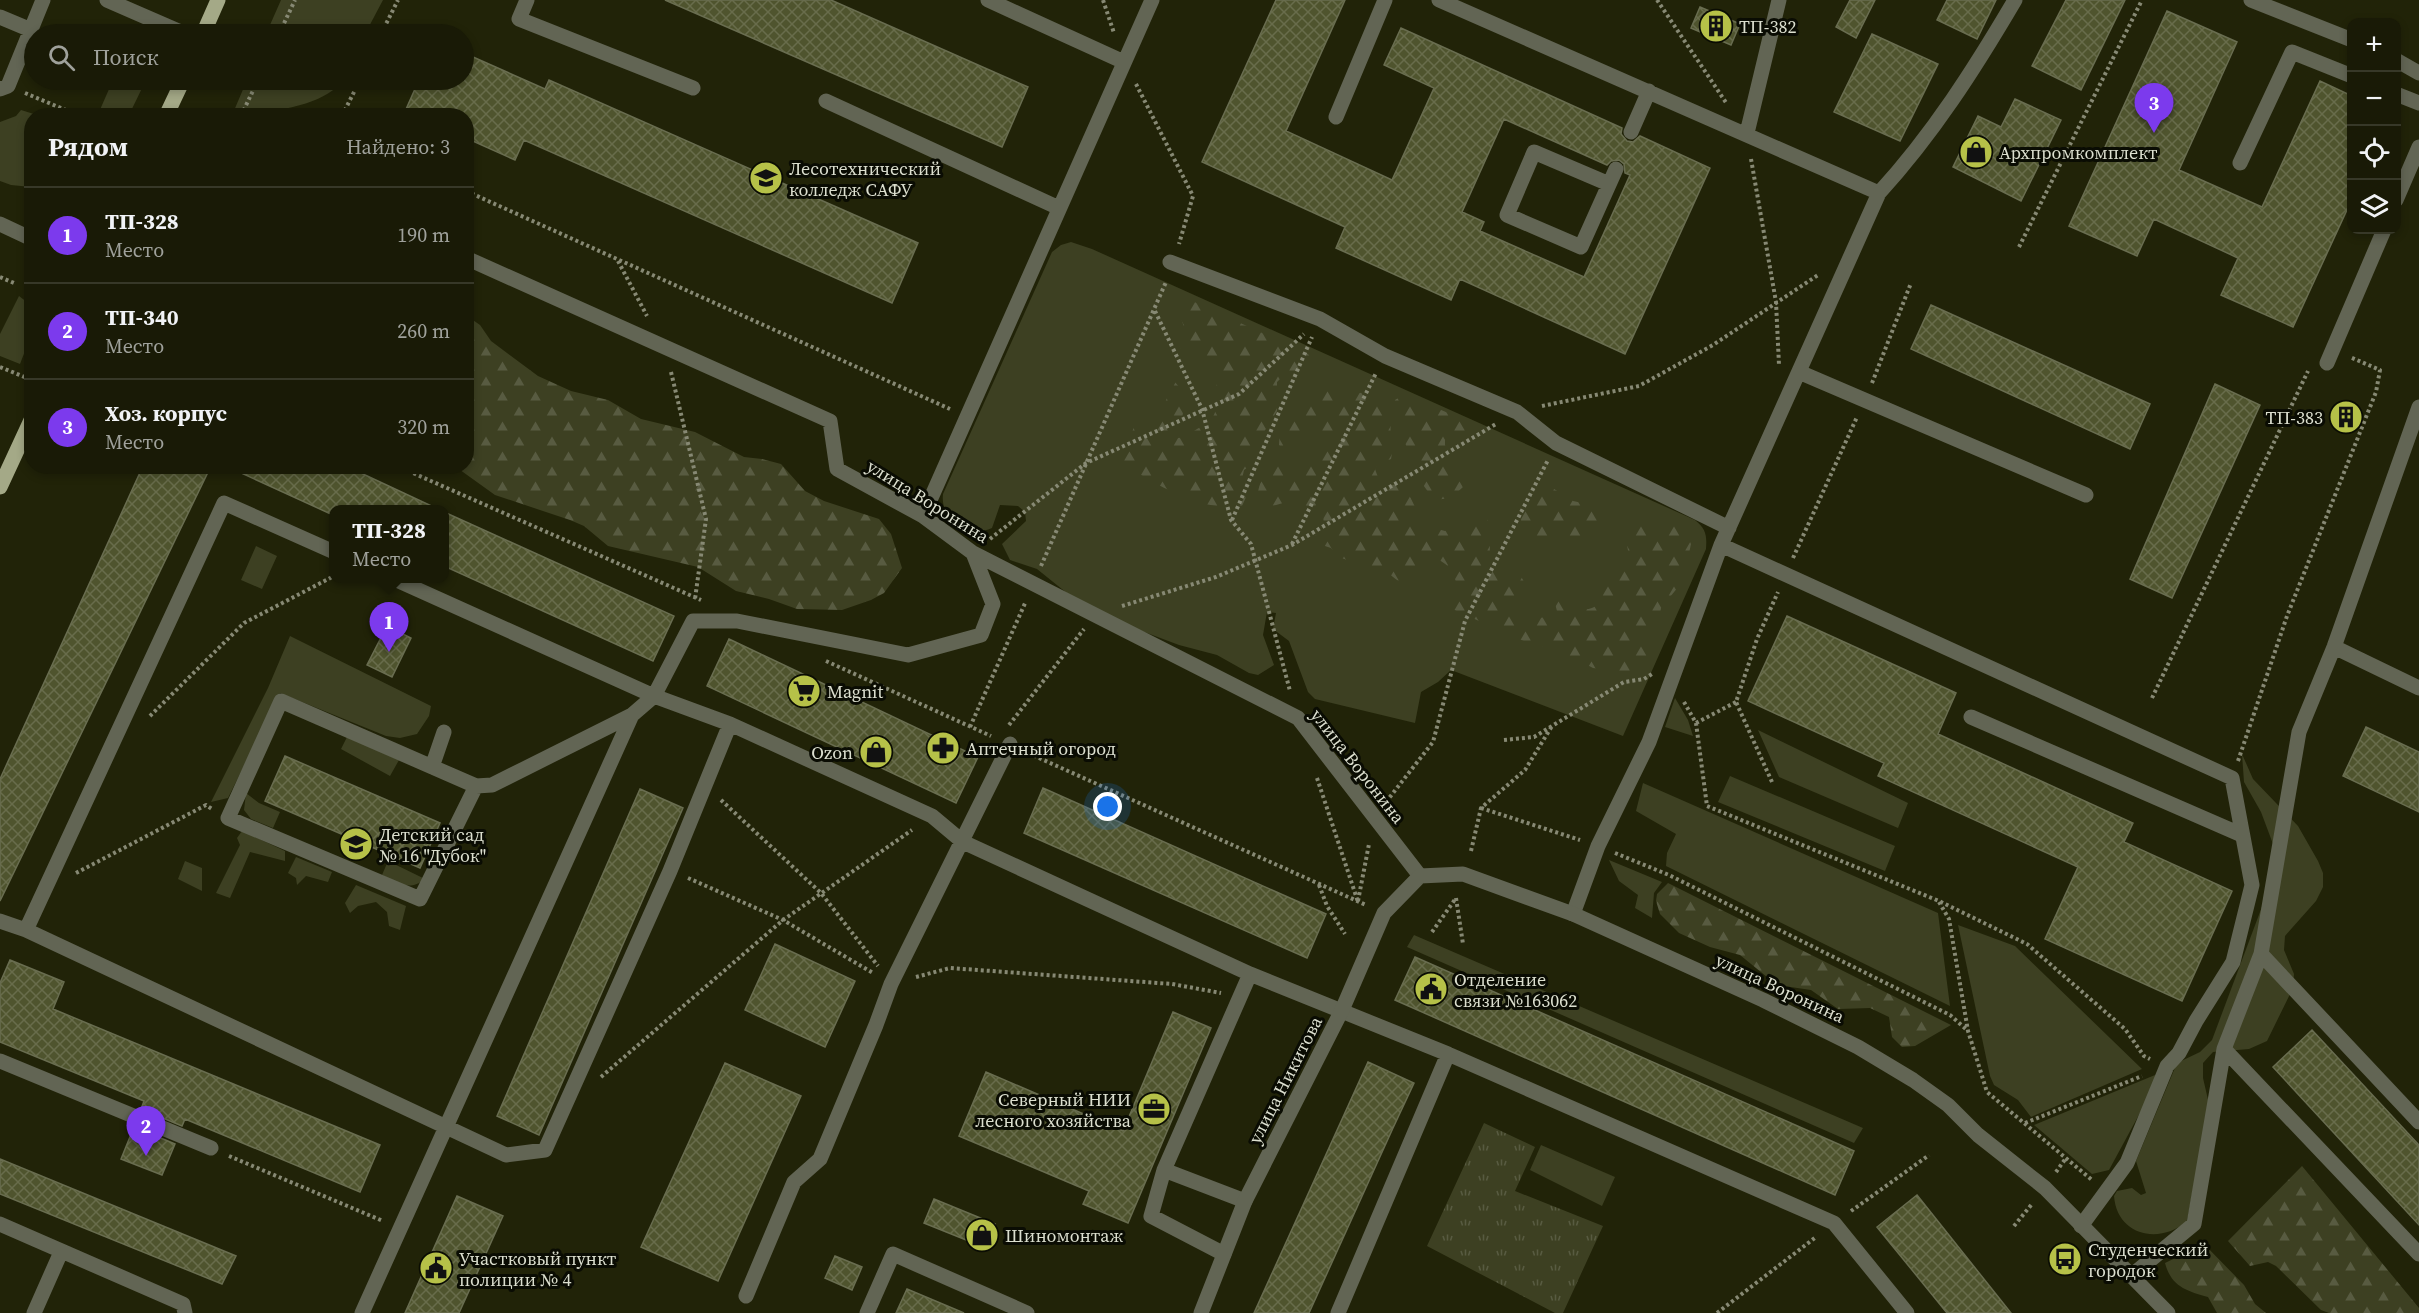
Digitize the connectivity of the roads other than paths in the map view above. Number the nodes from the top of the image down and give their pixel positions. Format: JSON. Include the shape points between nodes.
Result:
{"nodes":[{"id":1,"x":43,"y":0,"type":"edge"},
{"id":2,"x":106,"y":0,"type":"edge"},
{"id":3,"x":218,"y":0,"type":"edge"},
{"id":4,"x":528,"y":0,"type":"edge"},
{"id":5,"x":988,"y":0,"type":"edge"},
{"id":6,"x":1152,"y":0,"type":"edge"},
{"id":7,"x":1385,"y":0,"type":"edge"},
{"id":8,"x":1439,"y":0,"type":"edge"},
{"id":9,"x":1779,"y":0,"type":"edge"},
{"id":10,"x":2015,"y":0,"type":"edge"},
{"id":11,"x":2251,"y":0,"type":"edge"},
{"id":12,"x":0,"y":16,"type":"edge"},
{"id":13,"x":33,"y":24,"type":"edge"},
{"id":14,"x":162,"y":24,"type":"edge"},
{"id":15,"x":207,"y":24,"type":"edge"},
{"id":16,"x":24,"y":27,"type":"edge"},
{"id":17,"x":2347,"y":38,"type":"edge"},
{"id":18,"x":24,"y":44,"type":"edge"},
{"id":19,"x":1124,"y":62,"type":"junction"},
{"id":20,"x":2401,"y":62,"type":"edge"},
{"id":21,"x":2419,"y":73,"type":"edge"},
{"id":22,"x":2347,"y":74,"type":"edge"},
{"id":23,"x":3,"y":86,"type":"edge"},
{"id":24,"x":693,"y":87,"type":"dead end"},
{"id":25,"x":178,"y":90,"type":"edge"},
{"id":26,"x":1649,"y":91,"type":"junction"},
{"id":27,"x":2401,"y":96,"type":"edge"},
{"id":28,"x":825,"y":101,"type":"dead end"},
{"id":29,"x":2419,"y":103,"type":"edge"},
{"id":30,"x":170,"y":108,"type":"edge"},
{"id":31,"x":1336,"y":117,"type":"dead end"},
{"id":32,"x":1631,"y":132,"type":"dead end"},
{"id":33,"x":1747,"y":133,"type":"junction"},
{"id":34,"x":2419,"y":147,"type":"edge"},
{"id":35,"x":2240,"y":163,"type":"dead end"},
{"id":36,"x":1616,"y":169,"type":"dead end"},
{"id":37,"x":1609,"y":184,"type":"junction"},
{"id":38,"x":2401,"y":190,"type":"edge"},
{"id":39,"x":1879,"y":193,"type":"junction"},
{"id":40,"x":1059,"y":208,"type":"junction"},
{"id":41,"x":0,"y":224,"type":"edge"},
{"id":42,"x":2382,"y":234,"type":"edge"},
{"id":43,"x":24,"y":235,"type":"edge"},
{"id":44,"x":474,"y":262,"type":"edge"},
{"id":45,"x":1172,"y":262,"type":"road end"},
{"id":46,"x":2330,"y":356,"type":"road end"},
{"id":47,"x":1799,"y":372,"type":"junction"},
{"id":48,"x":2419,"y":407,"type":"edge"},
{"id":49,"x":24,"y":435,"type":"edge"},
{"id":50,"x":0,"y":487,"type":"edge"},
{"id":51,"x":2086,"y":495,"type":"dead end"},
{"id":52,"x":923,"y":516,"type":"junction"},
{"id":53,"x":1729,"y":528,"type":"junction"},
{"id":54,"x":1721,"y":545,"type":"junction"},
{"id":55,"x":329,"y":550,"type":"edge"},
{"id":56,"x":973,"y":553,"type":"junction"},
{"id":57,"x":401,"y":583,"type":"edge"},
{"id":58,"x":2334,"y":647,"type":"junction"},
{"id":59,"x":2419,"y":688,"type":"edge"},
{"id":60,"x":654,"y":696,"type":"junction"},
{"id":61,"x":632,"y":715,"type":"junction"},
{"id":62,"x":1971,"y":717,"type":"dead end"},
{"id":63,"x":730,"y":724,"type":"junction"},
{"id":64,"x":444,"y":732,"type":"dead end"},
{"id":65,"x":1010,"y":744,"type":"dead end"},
{"id":66,"x":432,"y":767,"type":"junction"},
{"id":67,"x":476,"y":786,"type":"junction"},
{"id":68,"x":2242,"y":836,"type":"junction"},
{"id":69,"x":963,"y":842,"type":"junction"},
{"id":70,"x":1420,"y":876,"type":"junction"},
{"id":71,"x":1573,"y":914,"type":"junction"},
{"id":72,"x":2,"y":926,"type":"edge"},
{"id":73,"x":26,"y":930,"type":"junction"},
{"id":74,"x":2261,"y":954,"type":"junction"},
{"id":75,"x":1250,"y":974,"type":"junction"},
{"id":76,"x":1342,"y":1011,"type":"junction"},
{"id":77,"x":2224,"y":1049,"type":"junction"},
{"id":78,"x":1448,"y":1054,"type":"junction"},
{"id":79,"x":0,"y":1061,"type":"edge"},
{"id":80,"x":2419,"y":1122,"type":"edge"},
{"id":81,"x":446,"y":1125,"type":"junction"},
{"id":82,"x":212,"y":1148,"type":"road end"},
{"id":83,"x":1164,"y":1170,"type":"junction"},
{"id":84,"x":1245,"y":1202,"type":"junction"},
{"id":85,"x":0,"y":1224,"type":"edge"},
{"id":86,"x":2081,"y":1226,"type":"junction"},
{"id":87,"x":61,"y":1252,"type":"junction"},
{"id":88,"x":1224,"y":1254,"type":"junction"},
{"id":89,"x":2419,"y":1254,"type":"edge"},
{"id":90,"x":2131,"y":1276,"type":"junction"},
{"id":91,"x":746,"y":1296,"type":"dead end"},
{"id":92,"x":1000,"y":1308,"type":"edge"},
{"id":93,"x":34,"y":1313,"type":"edge"},
{"id":94,"x":185,"y":1313,"type":"edge"},
{"id":95,"x":362,"y":1313,"type":"edge"},
{"id":96,"x":867,"y":1313,"type":"edge"},
{"id":97,"x":1028,"y":1313,"type":"edge"},
{"id":98,"x":1201,"y":1313,"type":"edge"},
{"id":99,"x":1338,"y":1313,"type":"edge"},
{"id":100,"x":1907,"y":1313,"type":"edge"},
{"id":101,"x":2168,"y":1313,"type":"edge"}],
"edges":[{"from":1,"to":13,"type":"street"},
{"from":2,"to":14,"type":"street"},
{"from":3,"to":15,"type":"main road"},
{"from":4,"to":24,"type":"street","via":[[519,19]]},
{"from":5,"to":19,"type":"street"},
{"from":6,"to":19,"type":"street"},
{"from":7,"to":31,"type":"street"},
{"from":8,"to":26,"type":"street"},
{"from":9,"to":33,"type":"street"},
{"from":10,"to":39,"type":"street","via":[[1916,153]]},
{"from":11,"to":17,"type":"street"},
{"from":12,"to":16,"type":"street"},
{"from":18,"to":23,"type":"street"},
{"from":19,"to":40,"type":"street"},
{"from":20,"to":21,"type":"street"},
{"from":22,"to":35,"type":"street","via":[[2292,52]]},
{"from":25,"to":30,"type":"main road"},
{"from":26,"to":32,"type":"street"},
{"from":26,"to":33,"type":"street"},
{"from":27,"to":29,"type":"street"},
{"from":28,"to":40,"type":"street"},
{"from":33,"to":39,"type":"street"},
{"from":34,"to":38,"type":"street"},
{"from":36,"to":37,"type":"street"},
{"from":37,"to":37,"type":"street","via":[[1581,247],[1507,215],[1534,152]]},
{"from":39,"to":47,"type":"street"},
{"from":40,"to":52,"type":"street"},
{"from":41,"to":43,"type":"street"},
{"from":42,"to":46,"type":"street"},
{"from":44,"to":52,"type":"street","name":"улица Воронина","via":[[830,421],[837,469]]},
{"from":45,"to":53,"type":"street","via":[[1320,319],[1385,356],[1517,412],[1556,443]]},
{"from":47,"to":51,"type":"street"},
{"from":47,"to":53,"type":"street"},
{"from":48,"to":58,"type":"street"},
{"from":49,"to":50,"type":"main road"},
{"from":52,"to":56,"type":"street","name":"улица Воронина"},
{"from":53,"to":54,"type":"street"},
{"from":54,"to":68,"type":"street","via":[[2232,778]]},
{"from":54,"to":71,"type":"street","via":[[1649,742],[1598,846]]},
{"from":55,"to":73,"type":"street","via":[[224,503]]},
{"from":56,"to":60,"type":"street","via":[[993,604],[981,635],[908,655],[737,621],[693,621]]},
{"from":56,"to":70,"type":"street","name":"улица Воронина","via":[[1298,718]]},
{"from":57,"to":60,"type":"street"},
{"from":58,"to":59,"type":"street"},
{"from":58,"to":74,"type":"street","via":[[2299,732]]},
{"from":60,"to":61,"type":"street"},
{"from":60,"to":63,"type":"street"},
{"from":61,"to":67,"type":"street","via":[[492,785]]},
{"from":61,"to":81,"type":"street"},
{"from":62,"to":68,"type":"street"},
{"from":63,"to":69,"type":"street","via":[[932,816]]},
{"from":63,"to":81,"type":"street","via":[[670,871],[546,1150],[506,1155]]},
{"from":64,"to":66,"type":"street"},
{"from":65,"to":69,"type":"street"},
{"from":66,"to":67,"type":"street"},
{"from":66,"to":67,"type":"street","via":[[281,701],[228,818],[420,899]]},
{"from":68,"to":86,"type":"street","via":[[2252,885],[2233,962],[2180,1053],[2167,1066],[2127,1164]]},
{"from":69,"to":75,"type":"street"},
{"from":69,"to":91,"type":"street","via":[[891,984],[820,1159],[794,1182]]},
{"from":70,"to":71,"type":"street","name":"улица Воронина","via":[[1463,874]]},
{"from":70,"to":76,"type":"street","name":"улица Никитова","via":[[1384,913]]},
{"from":71,"to":86,"type":"street","name":"улица Воронина","via":[[1763,1000],[1858,1047],[1913,1080],[2044,1188]]},
{"from":72,"to":73,"type":"street"},
{"from":73,"to":81,"type":"street"},
{"from":74,"to":77,"type":"street"},
{"from":74,"to":80,"type":"street"},
{"from":75,"to":76,"type":"street"},
{"from":75,"to":83,"type":"street"},
{"from":76,"to":78,"type":"street"},
{"from":76,"to":84,"type":"street","name":"улица Никитова"},
{"from":77,"to":89,"type":"street"},
{"from":77,"to":90,"type":"street","via":[[2194,1224]]},
{"from":78,"to":99,"type":"street"},
{"from":78,"to":100,"type":"street","via":[[1834,1223]]},
{"from":79,"to":82,"type":"street"},
{"from":81,"to":95,"type":"street"},
{"from":83,"to":84,"type":"street"},
{"from":83,"to":88,"type":"street","via":[[1150,1216]]},
{"from":84,"to":88,"type":"street","name":"улица Никитова"},
{"from":85,"to":87,"type":"street"},
{"from":86,"to":90,"type":"street","name":"улица Воронина"},
{"from":87,"to":93,"type":"street"},
{"from":87,"to":94,"type":"street","via":[[183,1304]]},
{"from":88,"to":98,"type":"street","name":"улица Никитова"},
{"from":90,"to":101,"type":"street","name":"улица Воронина"},
{"from":92,"to":96,"type":"street","via":[[893,1254]]},
{"from":92,"to":97,"type":"street"}]}
